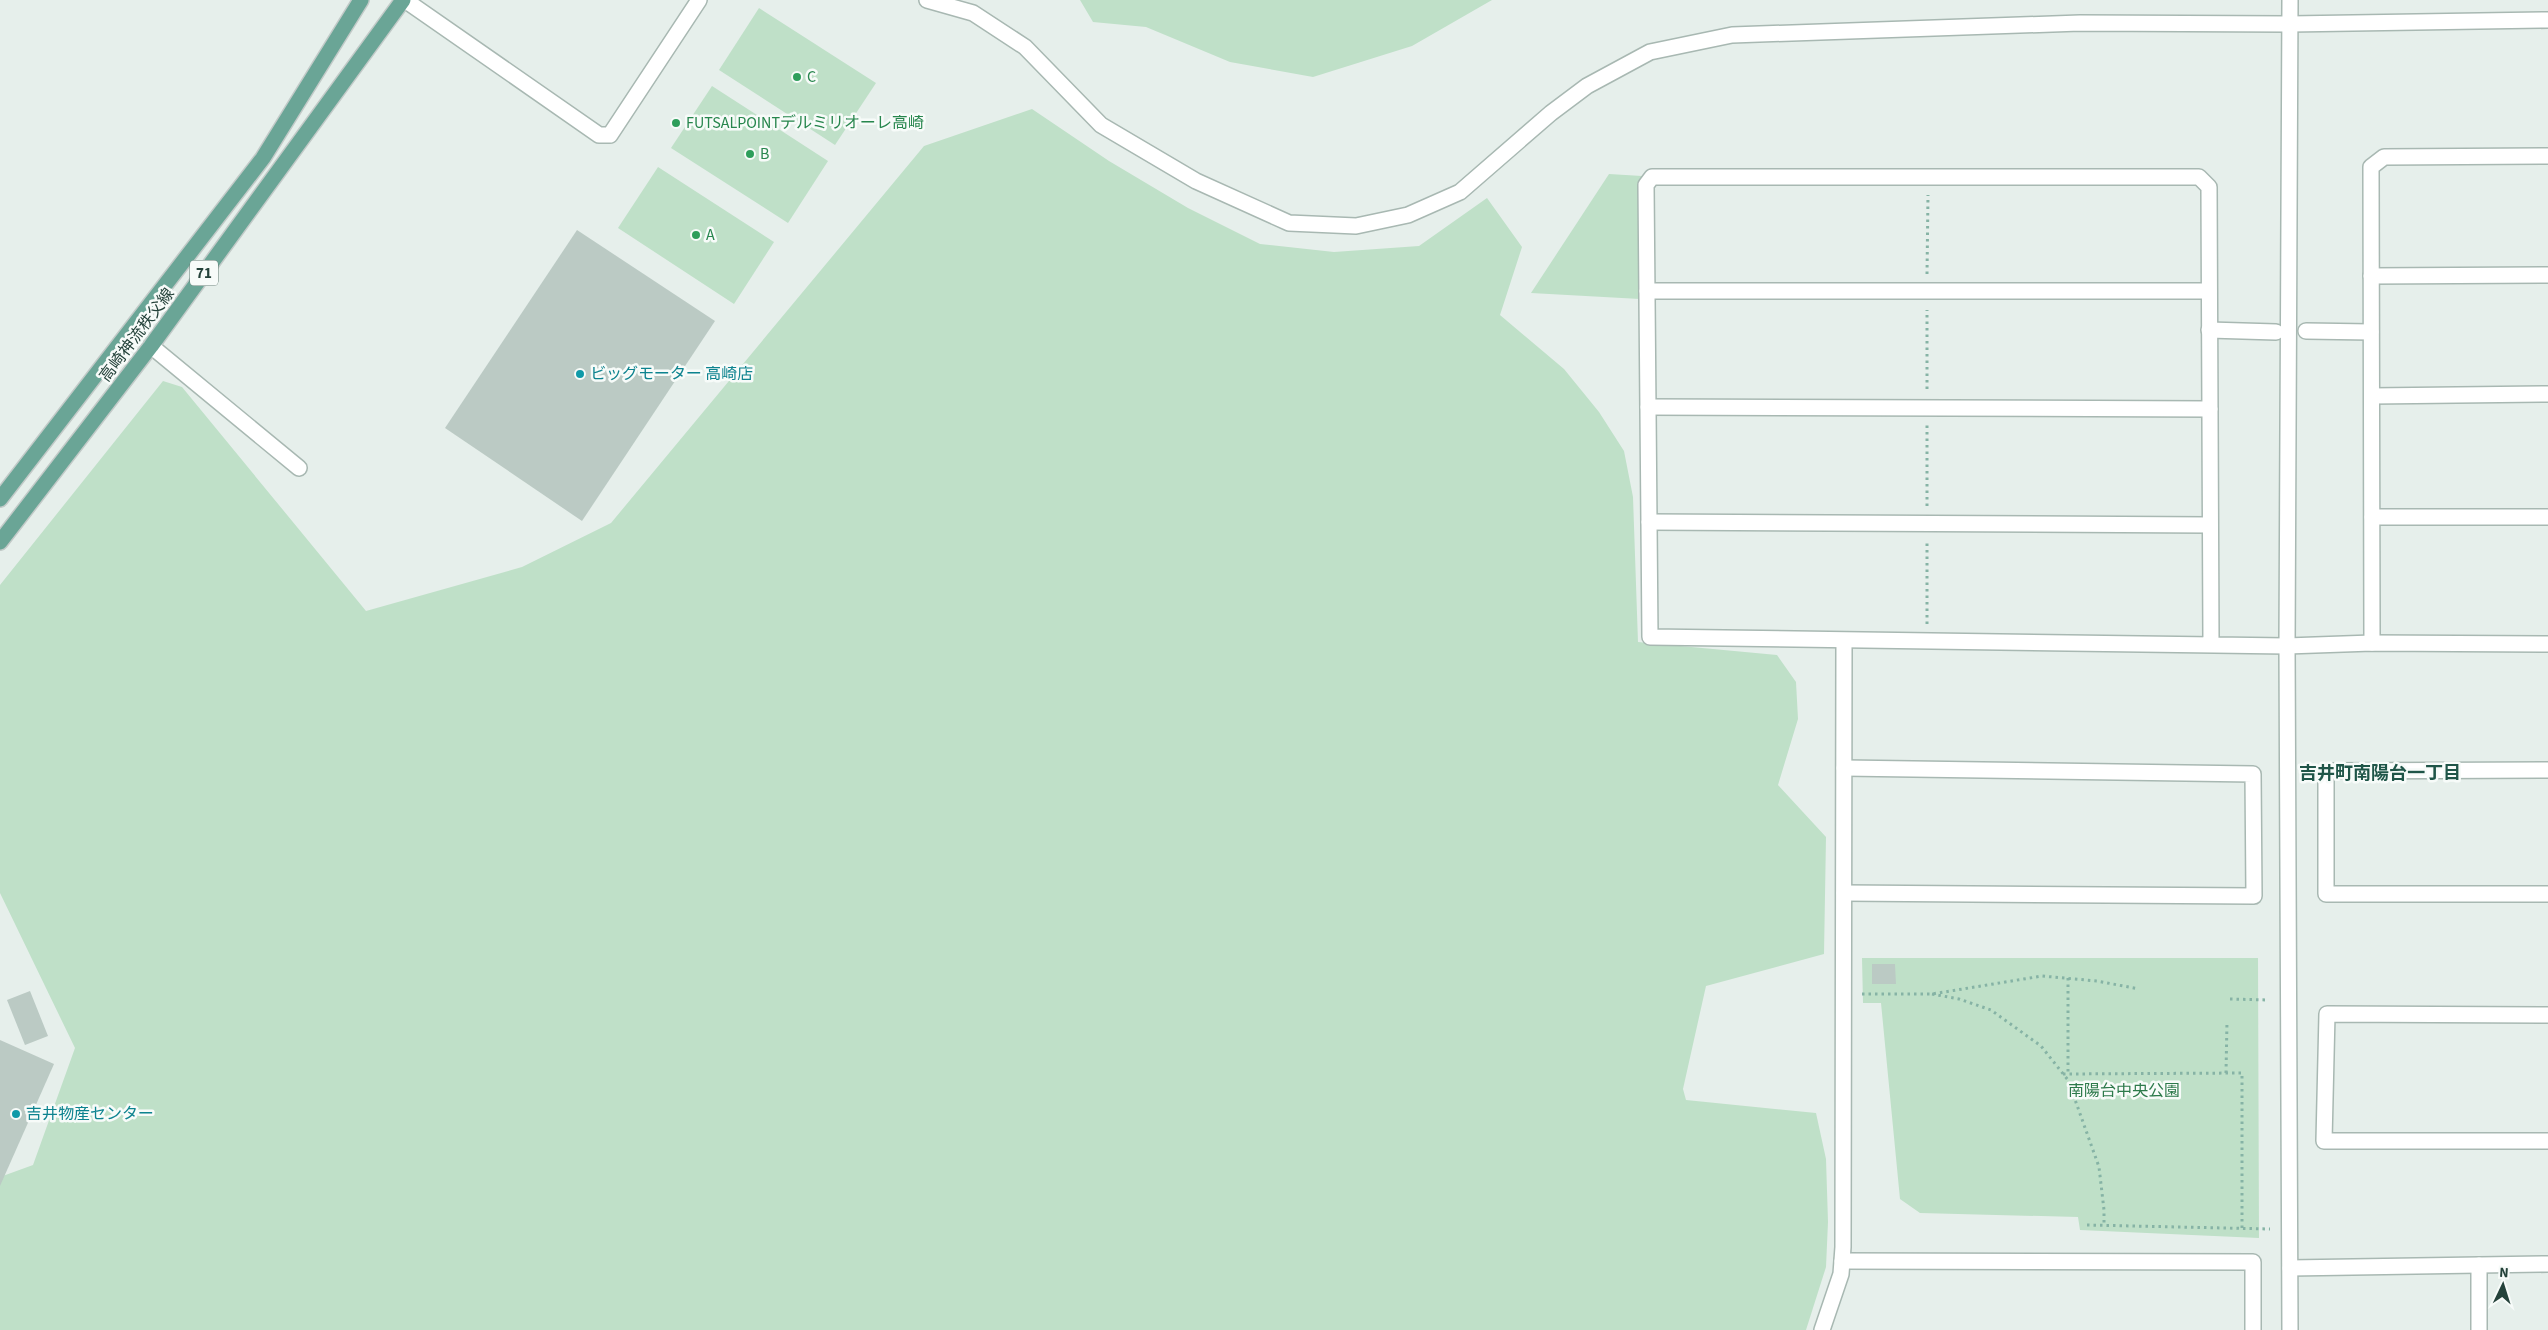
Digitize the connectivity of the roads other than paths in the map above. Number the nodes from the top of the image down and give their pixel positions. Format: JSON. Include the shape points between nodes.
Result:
{"nodes":[{"id":1,"x":361,"y":0,"type":"edge"},
{"id":2,"x":404,"y":0,"type":"edge"},
{"id":3,"x":699,"y":0,"type":"edge"},
{"id":4,"x":927,"y":0,"type":"edge"},
{"id":5,"x":2290,"y":0,"type":"edge"},
{"id":6,"x":2548,"y":20,"type":"edge"},
{"id":7,"x":2290,"y":24,"type":"junction"},
{"id":8,"x":2548,"y":156,"type":"edge"},
{"id":9,"x":2548,"y":275,"type":"edge"},
{"id":10,"x":2371,"y":276,"type":"junction"},
{"id":11,"x":1647,"y":291,"type":"junction"},
{"id":12,"x":2209,"y":291,"type":"junction"},
{"id":13,"x":2209,"y":330,"type":"junction"},
{"id":14,"x":2306,"y":331,"type":"dead end"},
{"id":15,"x":2276,"y":332,"type":"dead end"},
{"id":16,"x":2371,"y":332,"type":"junction"},
{"id":17,"x":151,"y":346,"type":"junction"},
{"id":18,"x":2548,"y":394,"type":"edge"},
{"id":19,"x":2372,"y":396,"type":"junction"},
{"id":20,"x":1648,"y":406,"type":"junction"},
{"id":21,"x":2210,"y":409,"type":"junction"},
{"id":22,"x":299,"y":468,"type":"dead end"},
{"id":23,"x":0,"y":499,"type":"edge"},
{"id":24,"x":2372,"y":517,"type":"junction"},
{"id":25,"x":2548,"y":517,"type":"edge"},
{"id":26,"x":1649,"y":522,"type":"junction"},
{"id":27,"x":2210,"y":525,"type":"junction"},
{"id":28,"x":0,"y":542,"type":"edge"},
{"id":29,"x":1844,"y":641,"type":"junction"},
{"id":30,"x":2211,"y":643,"type":"junction"},
{"id":31,"x":2372,"y":643,"type":"junction"},
{"id":32,"x":2548,"y":644,"type":"edge"},
{"id":33,"x":2287,"y":646,"type":"junction"},
{"id":34,"x":1844,"y":768,"type":"junction"},
{"id":35,"x":2548,"y":770,"type":"edge"},
{"id":36,"x":1844,"y":893,"type":"junction"},
{"id":37,"x":2548,"y":894,"type":"edge"},
{"id":38,"x":2548,"y":1014,"type":"edge"},
{"id":39,"x":2548,"y":1140,"type":"edge"},
{"id":40,"x":1842,"y":1261,"type":"junction"},
{"id":41,"x":2548,"y":1264,"type":"edge"},
{"id":42,"x":2478,"y":1265,"type":"junction"},
{"id":43,"x":2290,"y":1268,"type":"junction"},
{"id":44,"x":1822,"y":1330,"type":"edge"},
{"id":45,"x":2253,"y":1330,"type":"edge"},
{"id":46,"x":2290,"y":1330,"type":"edge"},
{"id":47,"x":2479,"y":1330,"type":"edge"}],
"edges":[{"from":1,"to":23,"type":"main road","name":"高崎神流秩父線","number":"71","via":[[263,158]]},
{"from":2,"to":3,"type":"street","via":[[599,135],[610,135]]},
{"from":2,"to":17,"type":"main road","name":"高崎神流秩父線","number":"71"},
{"from":4,"to":7,"type":"street","via":[[974,13],[1025,47],[1101,125],[1196,181],[1289,223],[1356,226],[1408,215],[1460,192],[1551,113],[1588,86],[1659,50],[1732,35],[2080,24]]},
{"from":5,"to":7,"type":"street"},
{"from":6,"to":7,"type":"street"},
{"from":7,"to":33,"type":"street"},
{"from":8,"to":10,"type":"street","via":[[2384,157],[2371,166]]},
{"from":9,"to":10,"type":"street"},
{"from":10,"to":16,"type":"street"},
{"from":11,"to":12,"type":"street"},
{"from":11,"to":12,"type":"street","via":[[1646,185],[1652,177],[2199,177],[2209,187]]},
{"from":11,"to":20,"type":"street"},
{"from":12,"to":13,"type":"street"},
{"from":13,"to":15,"type":"street"},
{"from":13,"to":21,"type":"street"},
{"from":14,"to":16,"type":"street"},
{"from":16,"to":19,"type":"street"},
{"from":17,"to":22,"type":"street"},
{"from":17,"to":28,"type":"main road","name":"高崎神流秩父線","number":"71"},
{"from":18,"to":19,"type":"street"},
{"from":19,"to":24,"type":"street"},
{"from":20,"to":21,"type":"street"},
{"from":20,"to":26,"type":"street"},
{"from":21,"to":27,"type":"street"},
{"from":24,"to":25,"type":"street"},
{"from":24,"to":31,"type":"street"},
{"from":26,"to":27,"type":"street"},
{"from":26,"to":29,"type":"street","via":[[1650,637]]},
{"from":27,"to":30,"type":"street"},
{"from":29,"to":30,"type":"street"},
{"from":29,"to":34,"type":"street"},
{"from":30,"to":33,"type":"street"},
{"from":31,"to":32,"type":"street"},
{"from":31,"to":33,"type":"street"},
{"from":33,"to":43,"type":"street"},
{"from":34,"to":36,"type":"street"},
{"from":34,"to":36,"type":"street","via":[[2252,774],[2254,896]]},
{"from":35,"to":37,"type":"street","via":[[2326,771],[2326,894]]},
{"from":36,"to":40,"type":"street"},
{"from":38,"to":39,"type":"street","via":[[2327,1014],[2324,1141]]},
{"from":40,"to":44,"type":"street","via":[[1841,1274]]},
{"from":40,"to":45,"type":"street","via":[[2253,1262]]},
{"from":41,"to":42,"type":"street"},
{"from":42,"to":43,"type":"street"},
{"from":42,"to":47,"type":"street"},
{"from":43,"to":46,"type":"street"}]}
